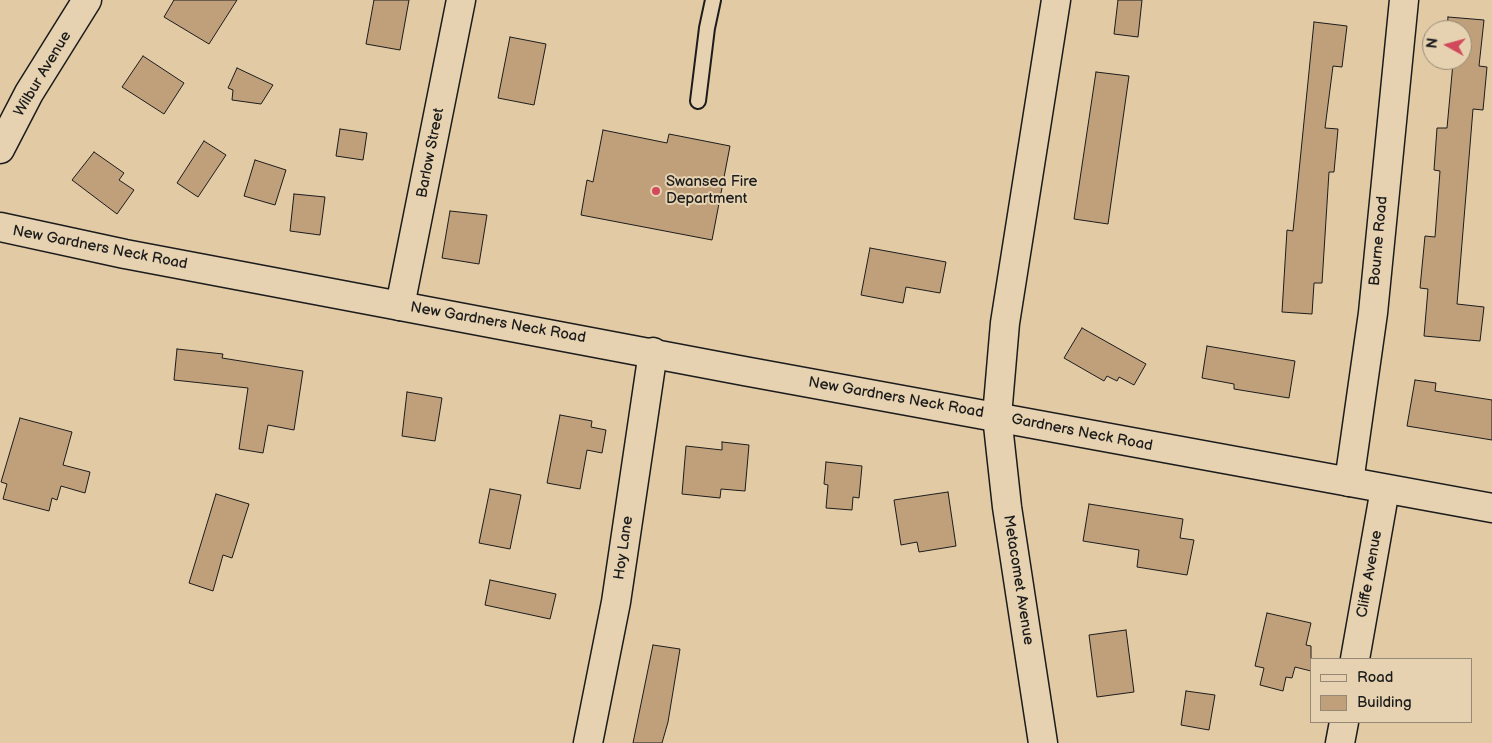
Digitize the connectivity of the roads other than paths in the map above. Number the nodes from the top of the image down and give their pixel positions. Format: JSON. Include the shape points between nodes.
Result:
{"nodes":[{"id":1,"x":87,"y":0,"type":"edge"},
{"id":2,"x":461,"y":0,"type":"edge"},
{"id":3,"x":713,"y":0,"type":"edge"},
{"id":4,"x":1056,"y":0,"type":"edge"},
{"id":5,"x":1404,"y":0,"type":"edge"},
{"id":6,"x":698,"y":101,"type":"dead end"},
{"id":7,"x":0,"y":149,"type":"edge"},
{"id":8,"x":0,"y":227,"type":"edge"},
{"id":9,"x":400,"y":306,"type":"junction"},
{"id":10,"x":653,"y":352,"type":"junction"},
{"id":11,"x":997,"y":416,"type":"junction"},
{"id":12,"x":1349,"y":482,"type":"junction"},
{"id":13,"x":1385,"y":489,"type":"junction"},
{"id":14,"x":1492,"y":508,"type":"edge"},
{"id":15,"x":1355,"y":658,"type":"edge"},
{"id":16,"x":1344,"y":723,"type":"edge"},
{"id":17,"x":588,"y":743,"type":"edge"},
{"id":18,"x":1043,"y":743,"type":"edge"},
{"id":19,"x":1340,"y":743,"type":"edge"}],
"edges":[{"from":1,"to":7,"type":"street","name":"Wilbur Avenue","via":[[29,93]]},
{"from":2,"to":9,"type":"street","name":"Barlow Street"},
{"from":3,"to":6,"type":"lane"},
{"from":4,"to":11,"type":"street","name":"Gardners Neck Road","via":[[1005,323]]},
{"from":5,"to":12,"type":"street","name":"Bourne Road","via":[[1373,313]]},
{"from":8,"to":9,"type":"street","name":"New Gardners Neck Road"},
{"from":9,"to":10,"type":"street","name":"New Gardners Neck Road"},
{"from":10,"to":11,"type":"street","name":"New Gardners Neck Road"},
{"from":10,"to":17,"type":"street","name":"Hoy Lane","via":[[616,602]]},
{"from":11,"to":12,"type":"street","name":"Gardners Neck Road"},
{"from":11,"to":18,"type":"street","name":"Metacomet Avenue","via":[[1007,506]]},
{"from":12,"to":13,"type":"street","name":"Gardners Neck Road"},
{"from":13,"to":14,"type":"street","name":"Gardners Neck Road"},
{"from":13,"to":15,"type":"street","name":"Cliffe Avenue"},
{"from":16,"to":19,"type":"street"}]}
